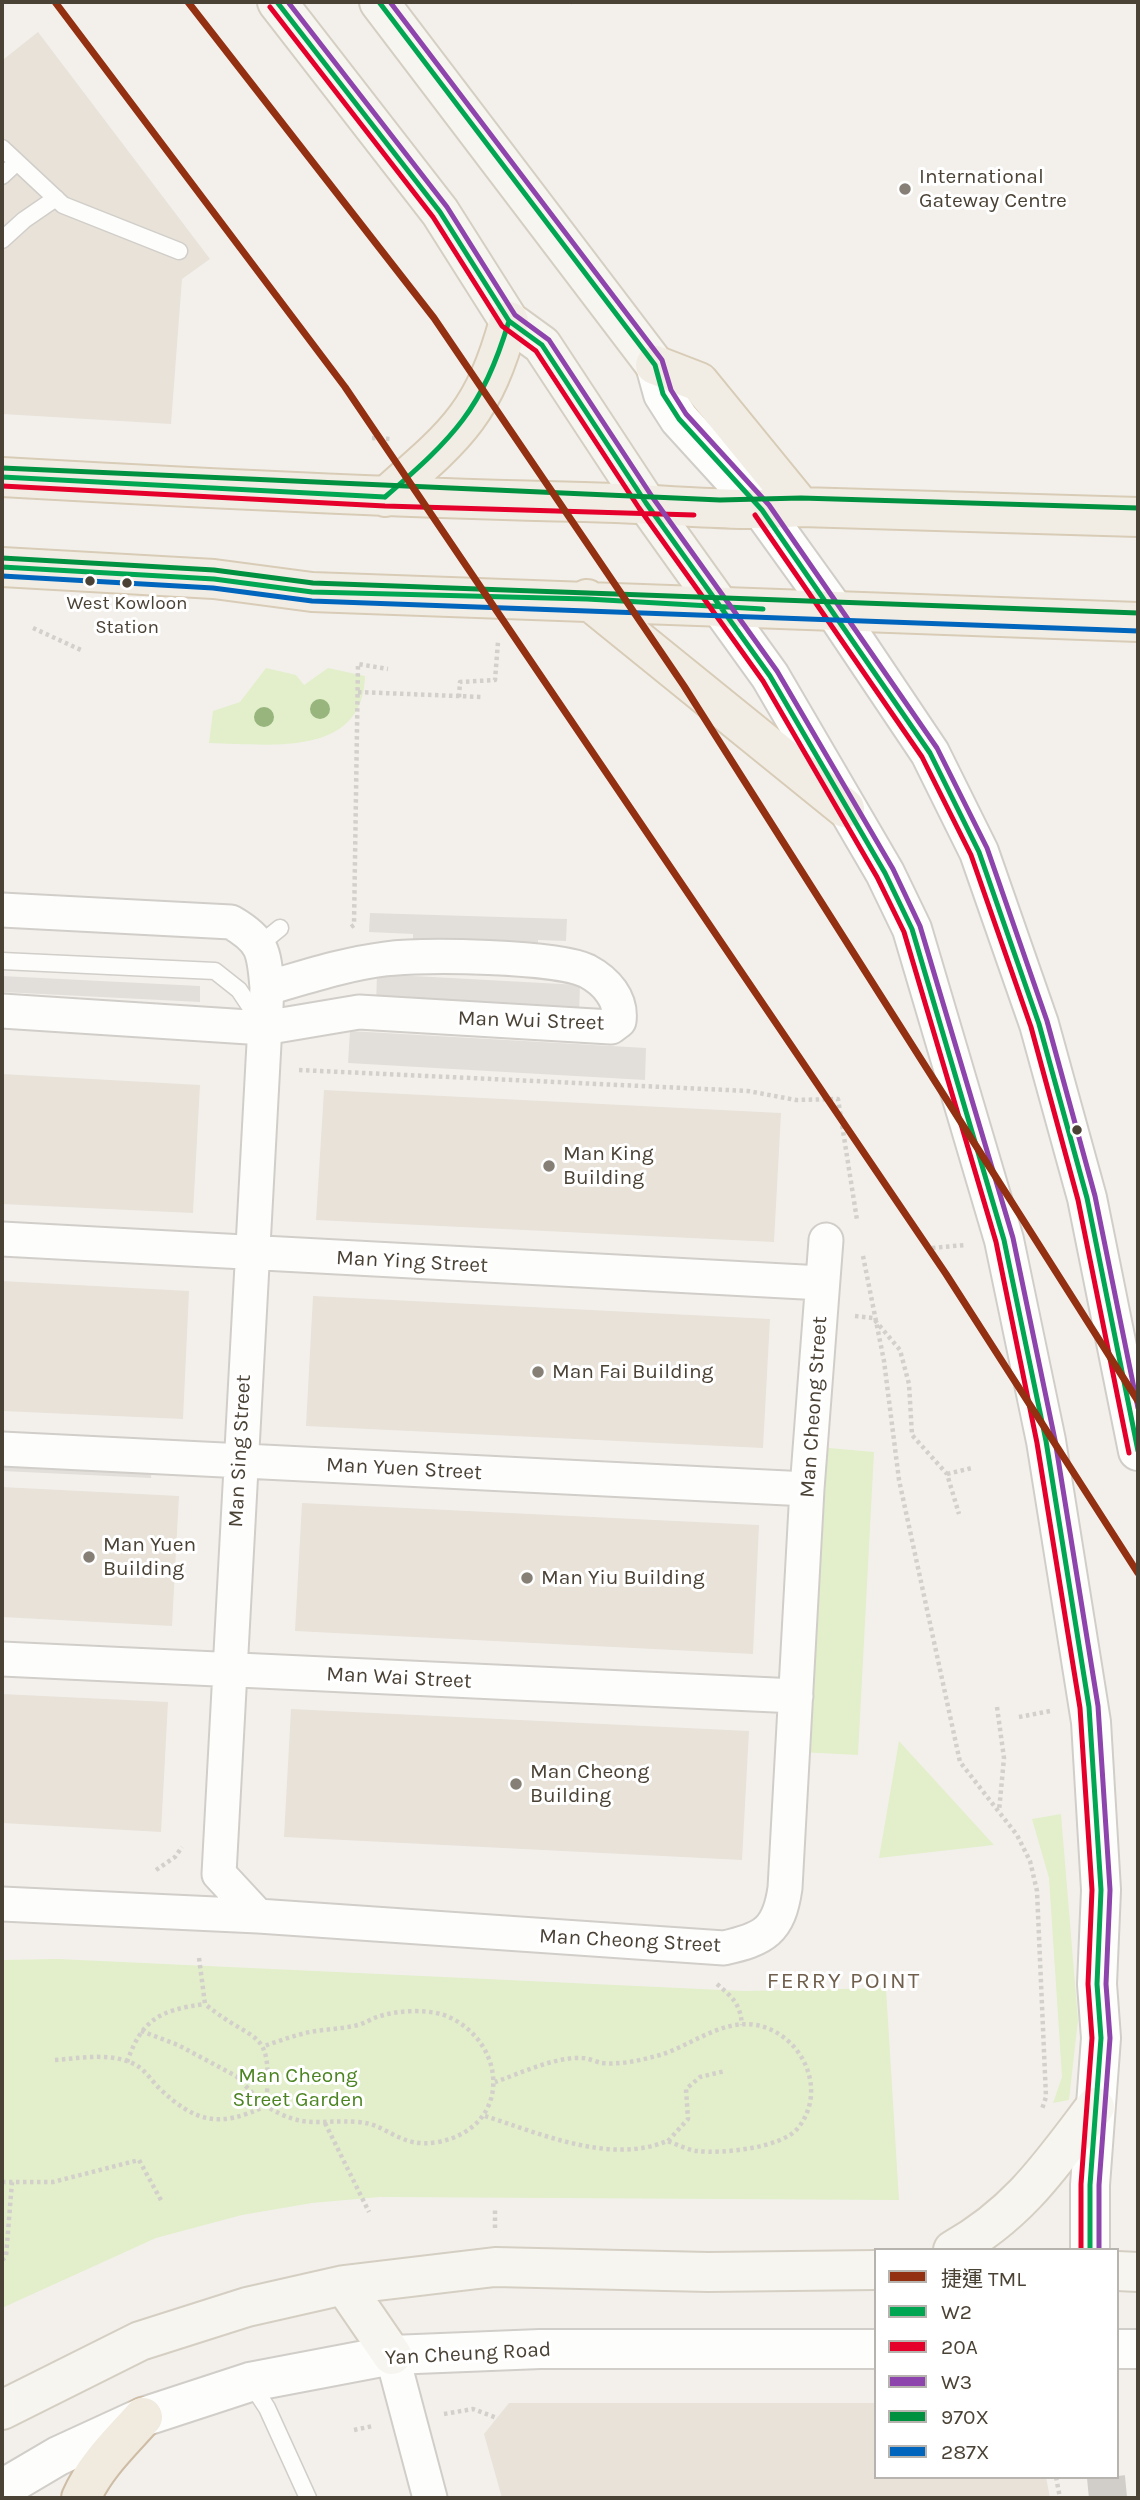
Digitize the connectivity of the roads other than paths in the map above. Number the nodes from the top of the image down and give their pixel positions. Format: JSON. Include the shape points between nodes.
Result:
{"nodes":[{"id":1,"x":277,"y":2,"type":"edge"},
{"id":2,"x":379,"y":2,"type":"edge"},
{"id":3,"x":2,"y":148,"type":"edge"},
{"id":4,"x":16,"y":163,"type":"junction"},
{"id":5,"x":2,"y":176,"type":"edge"},
{"id":6,"x":56,"y":198,"type":"junction"},
{"id":7,"x":2,"y":240,"type":"edge"},
{"id":8,"x":179,"y":251,"type":"dead end"},
{"id":9,"x":509,"y":321,"type":"junction"},
{"id":10,"x":655,"y":365,"type":"junction"},
{"id":11,"x":2,"y":477,"type":"edge"},
{"id":12,"x":385,"y":497,"type":"junction"},
{"id":13,"x":646,"y":503,"type":"junction"},
{"id":14,"x":801,"y":507,"type":"junction"},
{"id":15,"x":762,"y":510,"type":"junction"},
{"id":16,"x":1138,"y":517,"type":"edge"},
{"id":17,"x":2,"y":567,"type":"edge"},
{"id":18,"x":587,"y":600,"type":"junction"},
{"id":19,"x":721,"y":608,"type":"junction"},
{"id":20,"x":834,"y":610,"type":"junction"},
{"id":21,"x":1138,"y":622,"type":"edge"},
{"id":22,"x":845,"y":808,"type":"junction"},
{"id":23,"x":2,"y":910,"type":"edge"},
{"id":24,"x":2,"y":961,"type":"edge"},
{"id":25,"x":267,"y":988,"type":"junction"},
{"id":26,"x":2,"y":1011,"type":"edge"},
{"id":27,"x":264,"y":1028,"type":"junction"},
{"id":28,"x":2,"y":1239,"type":"edge"},
{"id":29,"x":826,"y":1240,"type":"dead end"},
{"id":30,"x":252,"y":1253,"type":"junction"},
{"id":31,"x":822,"y":1283,"type":"junction"},
{"id":32,"x":2,"y":1449,"type":"edge"},
{"id":33,"x":1138,"y":1451,"type":"edge"},
{"id":34,"x":239,"y":1461,"type":"junction"},
{"id":35,"x":807,"y":1489,"type":"junction"},
{"id":36,"x":2,"y":1659,"type":"edge"},
{"id":37,"x":229,"y":1670,"type":"junction"},
{"id":38,"x":796,"y":1696,"type":"junction"},
{"id":39,"x":219,"y":1874,"type":"junction"},
{"id":40,"x":2,"y":1905,"type":"edge"},
{"id":41,"x":166,"y":1911,"type":"junction"},
{"id":42,"x":258,"y":1916,"type":"junction"},
{"id":43,"x":1095,"y":2107,"type":"junction"},
{"id":44,"x":956,"y":2248,"type":"edge"},
{"id":45,"x":1090,"y":2248,"type":"edge"},
{"id":46,"x":874,"y":2270,"type":"edge"},
{"id":47,"x":1119,"y":2271,"type":"edge"},
{"id":48,"x":1138,"y":2272,"type":"edge"},
{"id":49,"x":344,"y":2285,"type":"junction"},
{"id":50,"x":874,"y":2349,"type":"edge"},
{"id":51,"x":1119,"y":2349,"type":"edge"},
{"id":52,"x":1138,"y":2349,"type":"edge"},
{"id":53,"x":392,"y":2355,"type":"junction"},
{"id":54,"x":250,"y":2382,"type":"junction"},
{"id":55,"x":2,"y":2410,"type":"edge"},
{"id":56,"x":143,"y":2417,"type":"junction"},
{"id":57,"x":2,"y":2489,"type":"edge"},
{"id":58,"x":81,"y":2498,"type":"edge"},
{"id":59,"x":308,"y":2498,"type":"edge"},
{"id":60,"x":430,"y":2498,"type":"edge"}],
"edges":[{"from":1,"to":9,"type":"main road","via":[[440,212]]},
{"from":2,"to":10,"type":"main road"},
{"from":3,"to":4,"type":"lane"},
{"from":4,"to":5,"type":"lane"},
{"from":4,"to":6,"type":"lane"},
{"from":6,"to":7,"type":"lane"},
{"from":6,"to":8,"type":"lane","via":[[63,205]]},
{"from":9,"to":12,"type":"main road","via":[[498,360],[474,412],[441,449]]},
{"from":9,"to":13,"type":"main road","via":[[542,345]]},
{"from":10,"to":14,"type":"main road","via":[[699,382]]},
{"from":10,"to":15,"type":"street","via":[[663,394],[678,419]]},
{"from":11,"to":12,"type":"main road"},
{"from":12,"to":13,"type":"main road"},
{"from":13,"to":15,"type":"main road"},
{"from":13,"to":19,"type":"main road"},
{"from":14,"to":15,"type":"main road"},
{"from":14,"to":16,"type":"main road"},
{"from":15,"to":20,"type":"street"},
{"from":17,"to":18,"type":"main road","via":[[214,579],[312,592]]},
{"from":18,"to":19,"type":"main road"},
{"from":18,"to":22,"type":"main road"},
{"from":19,"to":20,"type":"main road"},
{"from":19,"to":22,"type":"street","via":[[770,676]]},
{"from":20,"to":21,"type":"main road"},
{"from":20,"to":33,"type":"street","via":[[930,753],[982,862],[1039,1024],[1087,1198]]},
{"from":22,"to":43,"type":"street","via":[[885,873],[912,929],[1004,1240],[1046,1441],[1091,1723],[1101,1890],[1097,1984],[1101,2038]]},
{"from":23,"to":25,"type":"street","via":[[231,922],[254,935],[270,936],[265,957]]},
{"from":24,"to":27,"type":"lane","via":[[215,971],[239,990]]},
{"from":25,"to":27,"type":"street"},
{"from":25,"to":27,"type":"street","name":"Man Wui Street","via":[[386,958],[558,963],[586,971],[609,987],[620,1008],[618,1021],[611,1027],[359,1013]]},
{"from":26,"to":27,"type":"street","name":"Man Wui Street"},
{"from":27,"to":30,"type":"street","name":"Man Sing Street"},
{"from":28,"to":30,"type":"street","name":"Man Ying Street"},
{"from":29,"to":31,"type":"street","name":"Man Cheong Street"},
{"from":30,"to":31,"type":"street","name":"Man Ying Street"},
{"from":30,"to":34,"type":"street","name":"Man Sing Street"},
{"from":31,"to":35,"type":"street","name":"Man Cheong Street"},
{"from":32,"to":34,"type":"street","name":"Man Yuen Street"},
{"from":34,"to":35,"type":"street","name":"Man Yuen Street"},
{"from":34,"to":37,"type":"street","name":"Man Sing Street"},
{"from":35,"to":38,"type":"street","name":"Man Cheong Street"},
{"from":36,"to":37,"type":"street","name":"Man Wai Street"},
{"from":37,"to":38,"type":"street","name":"Man Wai Street"},
{"from":37,"to":39,"type":"street","name":"Man Sing Street"},
{"from":38,"to":42,"type":"street","name":"Man Cheong Street","via":[[782,1910],[759,1939],[724,1948]]},
{"from":39,"to":41,"type":"street"},
{"from":39,"to":42,"type":"street"},
{"from":40,"to":41,"type":"street","name":"Man Cheong Street"},
{"from":41,"to":42,"type":"street","name":"Man Cheong Street"},
{"from":43,"to":44,"type":"main road","via":[[1021,2201]]},
{"from":43,"to":45,"type":"street"},
{"from":46,"to":49,"type":"main road","via":[[495,2267]]},
{"from":47,"to":48,"type":"main road"},
{"from":49,"to":53,"type":"main road"},
{"from":49,"to":55,"type":"main road","via":[[247,2307],[141,2341]]},
{"from":50,"to":53,"type":"street","name":"Yan Cheung Road","via":[[540,2349]]},
{"from":51,"to":52,"type":"street"},
{"from":53,"to":54,"type":"street","name":"Yan Cheung Road"},
{"from":53,"to":60,"type":"street"},
{"from":54,"to":56,"type":"street","name":"Yan Cheung Road"},
{"from":54,"to":59,"type":"lane","via":[[267,2408]]},
{"from":56,"to":57,"type":"street","name":"Yan Cheung Road","via":[[58,2456]]},
{"from":56,"to":58,"type":"highway","via":[[107,2457]]}]}
